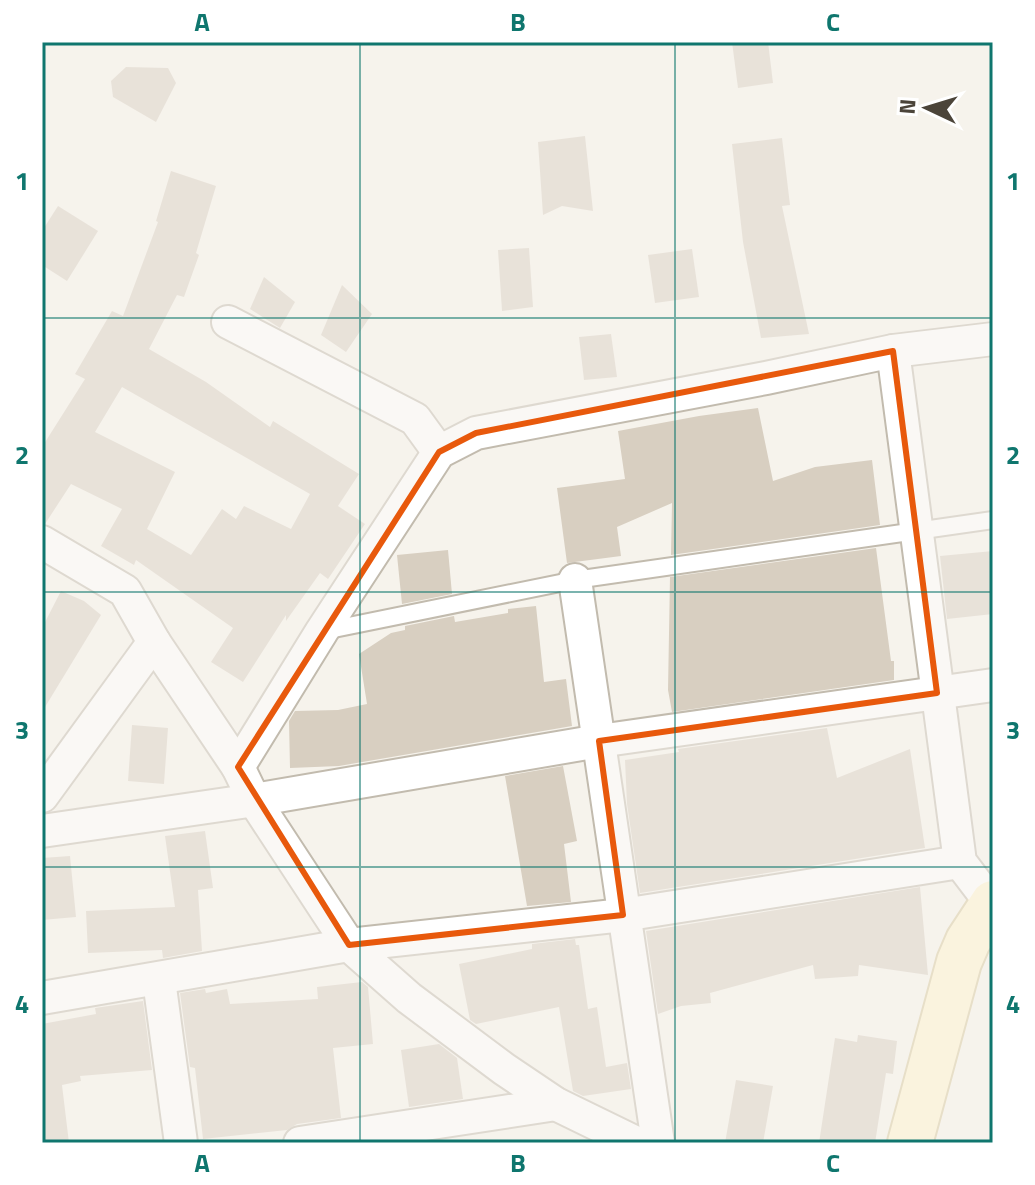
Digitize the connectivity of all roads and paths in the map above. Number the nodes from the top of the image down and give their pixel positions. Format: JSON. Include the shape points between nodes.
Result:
{"nodes":[{"id":1,"x":228,"y":322,"type":"dead end"},
{"id":2,"x":993,"y":339,"type":"edge"},
{"id":3,"x":893,"y":351,"type":"junction"},
{"id":4,"x":439,"y":452,"type":"junction"},
{"id":5,"x":993,"y":520,"type":"edge"},
{"id":6,"x":917,"y":532,"type":"junction"},
{"id":7,"x":42,"y":542,"type":"edge"},
{"id":8,"x":575,"y":580,"type":"junction"},
{"id":9,"x":322,"y":631,"type":"junction"},
{"id":10,"x":154,"y":642,"type":"junction"},
{"id":11,"x":993,"y":685,"type":"edge"},
{"id":12,"x":937,"y":693,"type":"junction"},
{"id":13,"x":599,"y":741,"type":"junction"},
{"id":14,"x":238,"y":767,"type":"junction"},
{"id":15,"x":42,"y":796,"type":"edge"},
{"id":16,"x":254,"y":800,"type":"junction"},
{"id":17,"x":42,"y":831,"type":"edge"},
{"id":18,"x":960,"y":862,"type":"junction"},
{"id":19,"x":993,"y":904,"type":"edge"},
{"id":20,"x":623,"y":915,"type":"junction"},
{"id":21,"x":349,"y":945,"type":"junction"},
{"id":22,"x":159,"y":980,"type":"junction"},
{"id":23,"x":42,"y":998,"type":"edge"},
{"id":24,"x":556,"y":1104,"type":"junction"},
{"id":25,"x":181,"y":1143,"type":"edge"},
{"id":26,"x":300,"y":1143,"type":"edge"},
{"id":27,"x":636,"y":1143,"type":"edge"},
{"id":28,"x":658,"y":1143,"type":"edge"},
{"id":29,"x":910,"y":1143,"type":"edge"}],
"edges":[{"from":1,"to":4,"type":"street","via":[[415,419]]},
{"from":2,"to":3,"type":"street"},
{"from":3,"to":4,"type":"street","via":[[476,433]]},
{"from":3,"to":6,"type":"street"},
{"from":4,"to":9,"type":"street"},
{"from":5,"to":6,"type":"lane"},
{"from":6,"to":8,"type":"lane"},
{"from":6,"to":12,"type":"street"},
{"from":7,"to":10,"type":"street","via":[[125,591]]},
{"from":8,"to":9,"type":"lane"},
{"from":8,"to":13,"type":"street"},
{"from":9,"to":14,"type":"street"},
{"from":10,"to":14,"type":"street"},
{"from":10,"to":15,"type":"street"},
{"from":11,"to":12,"type":"street"},
{"from":12,"to":13,"type":"street"},
{"from":12,"to":18,"type":"street"},
{"from":13,"to":16,"type":"street"},
{"from":13,"to":20,"type":"street"},
{"from":14,"to":16,"type":"street"},
{"from":16,"to":17,"type":"street"},
{"from":16,"to":21,"type":"street"},
{"from":18,"to":19,"type":"street"},
{"from":18,"to":20,"type":"street"},
{"from":19,"to":29,"type":"street","via":[[959,962]]},
{"from":20,"to":21,"type":"street"},
{"from":20,"to":28,"type":"street"},
{"from":21,"to":22,"type":"street"},
{"from":21,"to":24,"type":"street","via":[[409,998]]},
{"from":22,"to":23,"type":"street"},
{"from":22,"to":25,"type":"street"},
{"from":24,"to":26,"type":"street"},
{"from":24,"to":27,"type":"street"}]}
